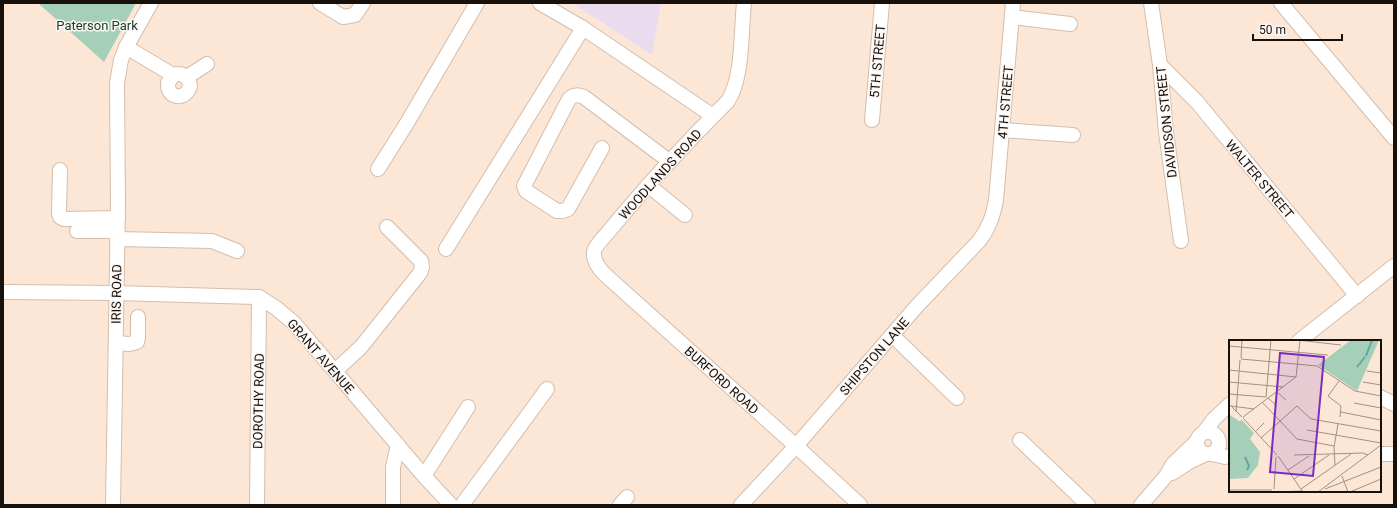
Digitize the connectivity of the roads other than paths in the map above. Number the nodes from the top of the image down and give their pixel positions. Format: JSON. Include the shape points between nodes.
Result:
{"nodes":[{"id":1,"x":151,"y":3,"type":"edge"},
{"id":2,"x":320,"y":3,"type":"edge"},
{"id":3,"x":363,"y":3,"type":"edge"},
{"id":4,"x":477,"y":3,"type":"edge"},
{"id":5,"x":540,"y":3,"type":"edge"},
{"id":6,"x":744,"y":3,"type":"edge"},
{"id":7,"x":882,"y":3,"type":"edge"},
{"id":8,"x":1014,"y":3,"type":"edge"},
{"id":9,"x":1151,"y":3,"type":"edge"},
{"id":10,"x":1280,"y":3,"type":"edge"},
{"id":11,"x":1012,"y":17,"type":"junction"},
{"id":12,"x":1070,"y":24,"type":"dead end"},
{"id":13,"x":583,"y":28,"type":"junction"},
{"id":14,"x":126,"y":47,"type":"junction"},
{"id":15,"x":207,"y":64,"type":"dead end"},
{"id":16,"x":1160,"y":65,"type":"junction"},
{"id":17,"x":173,"y":76,"type":"junction"},
{"id":18,"x":187,"y":77,"type":"junction"},
{"id":19,"x":713,"y":116,"type":"junction"},
{"id":20,"x":872,"y":120,"type":"dead end"},
{"id":21,"x":1002,"y":130,"type":"junction"},
{"id":22,"x":1073,"y":135,"type":"dead end"},
{"id":23,"x":1394,"y":138,"type":"edge"},
{"id":24,"x":602,"y":148,"type":"dead end"},
{"id":25,"x":669,"y":161,"type":"junction"},
{"id":26,"x":378,"y":168,"type":"dead end"},
{"id":27,"x":60,"y":170,"type":"dead end"},
{"id":28,"x":648,"y":184,"type":"junction"},
{"id":29,"x":996,"y":200,"type":"joint"},
{"id":30,"x":685,"y":215,"type":"dead end"},
{"id":31,"x":387,"y":227,"type":"dead end"},
{"id":32,"x":117,"y":229,"type":"junction"},
{"id":33,"x":77,"y":231,"type":"dead end"},
{"id":34,"x":1181,"y":241,"type":"dead end"},
{"id":35,"x":446,"y":249,"type":"dead end"},
{"id":36,"x":594,"y":249,"type":"joint"},
{"id":37,"x":236,"y":251,"type":"dead end"},
{"id":38,"x":1394,"y":266,"type":"edge"},
{"id":39,"x":3,"y":292,"type":"edge"},
{"id":40,"x":116,"y":293,"type":"junction"},
{"id":41,"x":1357,"y":296,"type":"junction"},
{"id":42,"x":259,"y":297,"type":"junction"},
{"id":43,"x":138,"y":317,"type":"dead end"},
{"id":44,"x":892,"y":335,"type":"junction"},
{"id":45,"x":1300,"y":340,"type":"edge"},
{"id":46,"x":116,"y":343,"type":"junction"},
{"id":47,"x":335,"y":370,"type":"junction"},
{"id":48,"x":546,"y":389,"type":"dead end"},
{"id":49,"x":957,"y":398,"type":"dead end"},
{"id":50,"x":1381,"y":398,"type":"edge"},
{"id":51,"x":1394,"y":404,"type":"edge"},
{"id":52,"x":468,"y":407,"type":"dead end"},
{"id":53,"x":1228,"y":407,"type":"edge"},
{"id":54,"x":1209,"y":436,"type":"junction"},
{"id":55,"x":1020,"y":440,"type":"dead end"},
{"id":56,"x":398,"y":445,"type":"junction"},
{"id":57,"x":796,"y":446,"type":"junction"},
{"id":58,"x":1229,"y":448,"type":"edge"},
{"id":59,"x":1209,"y":454,"type":"junction"},
{"id":60,"x":1381,"y":454,"type":"edge"},
{"id":61,"x":1394,"y":454,"type":"edge"},
{"id":62,"x":1229,"y":456,"type":"edge"},
{"id":63,"x":424,"y":476,"type":"junction"},
{"id":64,"x":1166,"y":476,"type":"junction"},
{"id":65,"x":113,"y":505,"type":"edge"},
{"id":66,"x":257,"y":505,"type":"edge"},
{"id":67,"x":394,"y":505,"type":"edge"},
{"id":68,"x":451,"y":505,"type":"edge"},
{"id":69,"x":462,"y":505,"type":"edge"},
{"id":70,"x":741,"y":505,"type":"edge"},
{"id":71,"x":860,"y":505,"type":"edge"},
{"id":72,"x":1088,"y":505,"type":"edge"},
{"id":73,"x":1141,"y":505,"type":"edge"}],
"edges":[{"from":1,"to":14,"type":"street","name":"IRIS ROAD"},
{"from":2,"to":3,"type":"street","via":[[343,17],[349,17],[354,15]]},
{"from":4,"to":26,"type":"street"},
{"from":5,"to":13,"type":"street"},
{"from":6,"to":19,"type":"street","name":"WOODLANDS ROAD","via":[[735,86],[728,101]]},
{"from":7,"to":20,"type":"street","name":"5TH STREET"},
{"from":8,"to":11,"type":"street","name":"4TH STREET"},
{"from":9,"to":16,"type":"street","name":"DAVIDSON STREET"},
{"from":10,"to":23,"type":"street"},
{"from":11,"to":12,"type":"street"},
{"from":11,"to":21,"type":"street","name":"4TH STREET"},
{"from":13,"to":19,"type":"street"},
{"from":13,"to":35,"type":"street"},
{"from":14,"to":17,"type":"street"},
{"from":14,"to":32,"type":"street","name":"IRIS ROAD","via":[[117,83]]},
{"from":15,"to":18,"type":"street"},
{"from":16,"to":34,"type":"street","name":"DAVIDSON STREET"},
{"from":16,"to":41,"type":"street","name":"WALTER STREET","via":[[1197,102]]},
{"from":17,"to":18,"type":"street","via":[[181,74]]},
{"from":17,"to":18,"type":"street","via":[[168,80],[167,86],[172,94],[177,96],[188,92],[190,86]]},
{"from":19,"to":25,"type":"street","name":"WOODLANDS ROAD"},
{"from":21,"to":22,"type":"street"},
{"from":21,"to":29,"type":"street","name":"4TH STREET"},
{"from":24,"to":25,"type":"street","via":[[568,208],[557,211],[526,191],[524,186],[569,99],[576,94],[584,97]]},
{"from":25,"to":28,"type":"street","name":"WOODLANDS ROAD"},
{"from":27,"to":32,"type":"street","via":[[60,217]]},
{"from":28,"to":30,"type":"street"},
{"from":28,"to":36,"type":"street","name":"WOODLANDS ROAD"},
{"from":29,"to":44,"type":"street","name":"SHIPSTON LANE","via":[[993,217],[987,230]]},
{"from":31,"to":47,"type":"street","via":[[421,262],[420,273],[361,347]]},
{"from":32,"to":33,"type":"street"},
{"from":32,"to":37,"type":"street","via":[[212,241]]},
{"from":32,"to":40,"type":"street","name":"IRIS ROAD"},
{"from":36,"to":57,"type":"street","name":"BURFORD ROAD","via":[[596,262],[601,270]]},
{"from":38,"to":41,"type":"street"},
{"from":39,"to":40,"type":"street"},
{"from":40,"to":42,"type":"street"},
{"from":40,"to":46,"type":"street","name":"IRIS ROAD"},
{"from":41,"to":45,"type":"street"},
{"from":42,"to":47,"type":"street","name":"GRANT AVENUE","via":[[294,323]]},
{"from":42,"to":66,"type":"street","name":"DOROTHY ROAD"},
{"from":43,"to":46,"type":"street","via":[[137,342]]},
{"from":44,"to":49,"type":"street"},
{"from":44,"to":57,"type":"street","name":"SHIPSTON LANE"},
{"from":46,"to":65,"type":"street","name":"IRIS ROAD"},
{"from":47,"to":56,"type":"street","name":"GRANT AVENUE"},
{"from":48,"to":69,"type":"street"},
{"from":50,"to":51,"type":"street"},
{"from":52,"to":63,"type":"street"},
{"from":53,"to":54,"type":"street","via":[[1214,419]]},
{"from":54,"to":58,"type":"street"},
{"from":54,"to":59,"type":"street","via":[[1219,448]]},
{"from":54,"to":59,"type":"street","via":[[1197,447],[1201,452]]},
{"from":54,"to":64,"type":"street","via":[[1173,464]]},
{"from":55,"to":72,"type":"street"},
{"from":56,"to":63,"type":"street","name":"GRANT AVENUE"},
{"from":56,"to":67,"type":"street","via":[[393,466]]},
{"from":57,"to":70,"type":"street","name":"SHIPSTON LANE"},
{"from":57,"to":71,"type":"street","name":"BURFORD ROAD"},
{"from":59,"to":62,"type":"street"},
{"from":59,"to":64,"type":"street"},
{"from":60,"to":61,"type":"street"},
{"from":63,"to":68,"type":"street","name":"GRANT AVENUE"},
{"from":64,"to":73,"type":"street"}]}
